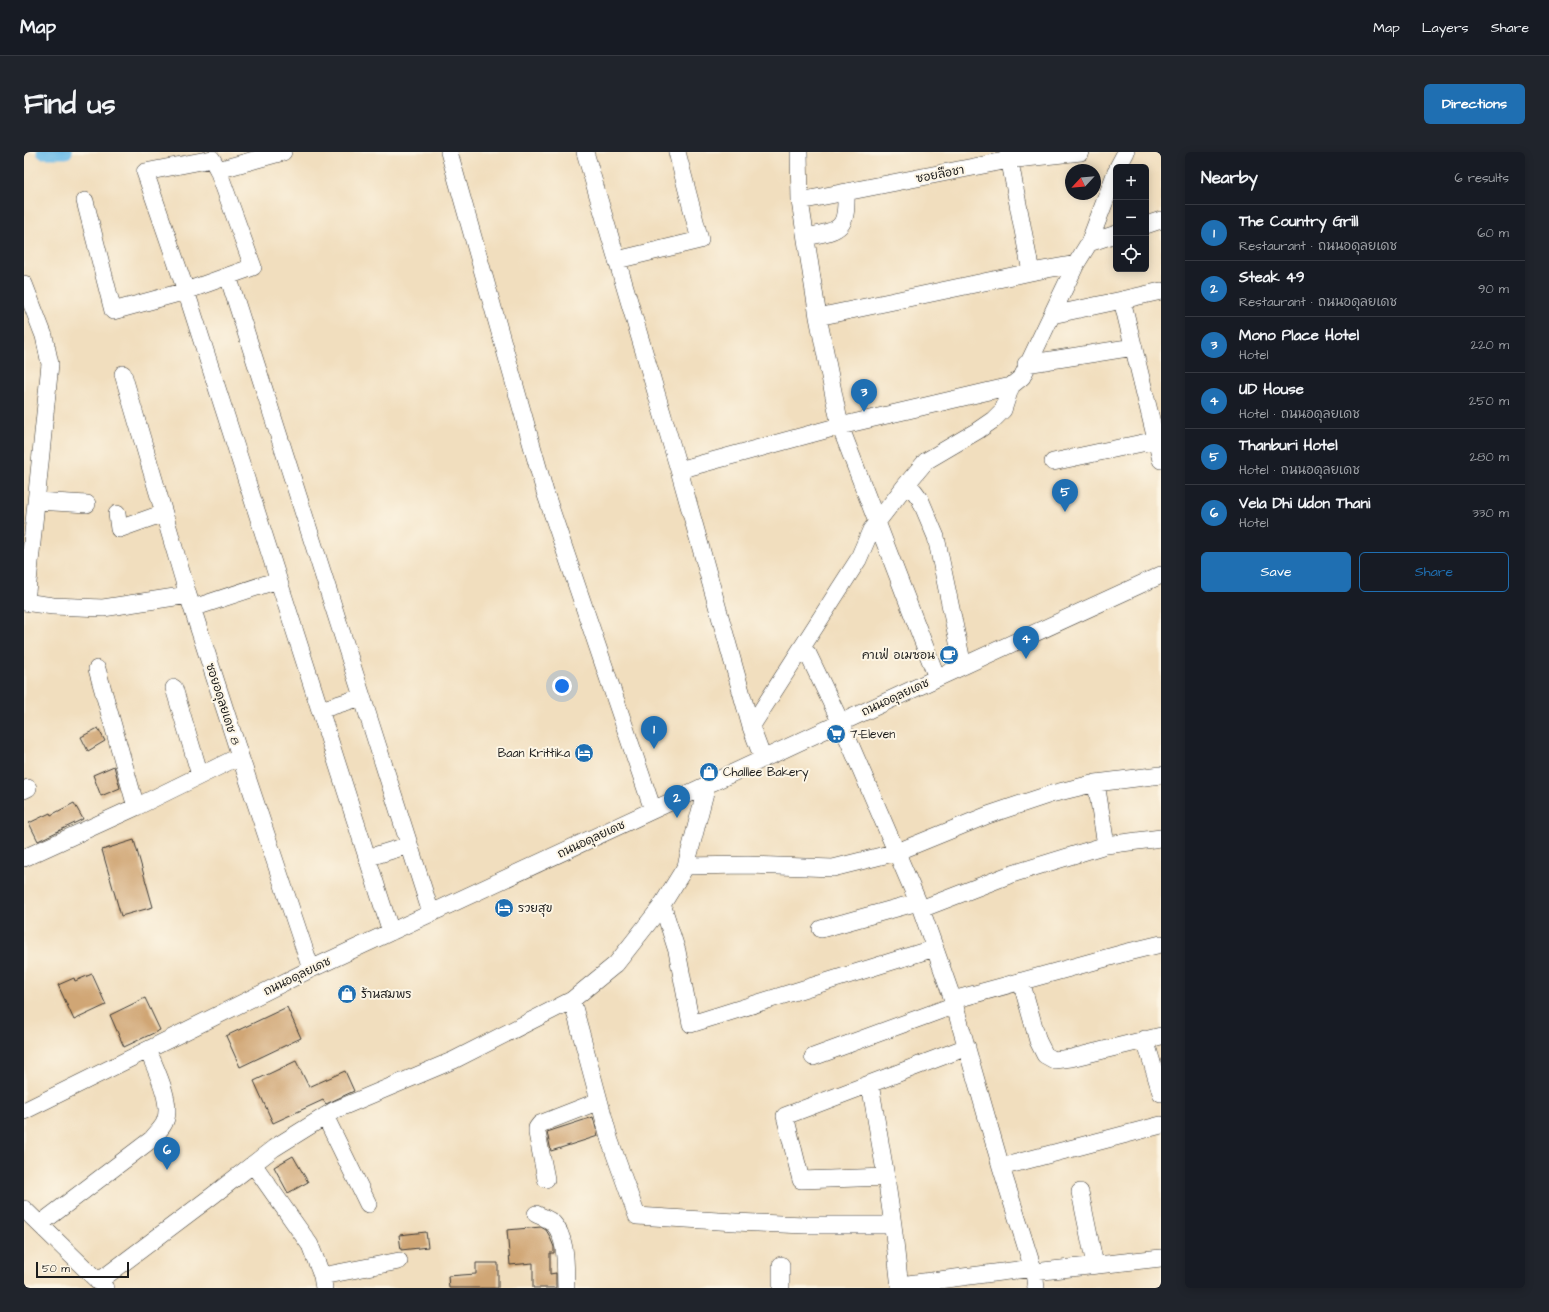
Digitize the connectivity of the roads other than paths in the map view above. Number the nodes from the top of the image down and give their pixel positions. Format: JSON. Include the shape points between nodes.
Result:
{"nodes":[{"id":1,"x":283,"y":152,"type":"edge"},
{"id":2,"x":449,"y":152,"type":"edge"},
{"id":3,"x":585,"y":152,"type":"edge"},
{"id":4,"x":677,"y":152,"type":"edge"},
{"id":5,"x":799,"y":152,"type":"edge"},
{"id":6,"x":1081,"y":152,"type":"edge"},
{"id":7,"x":1126,"y":152,"type":"edge"},
{"id":8,"x":1008,"y":156,"type":"edge"},
{"id":9,"x":1120,"y":164,"type":"edge"},
{"id":10,"x":218,"y":170,"type":"junction"},
{"id":11,"x":1113,"y":180,"type":"edge"},
{"id":12,"x":846,"y":192,"type":"junction"},
{"id":13,"x":85,"y":201,"type":"dead end"},
{"id":14,"x":800,"y":201,"type":"junction"},
{"id":15,"x":1161,"y":220,"type":"edge"},
{"id":16,"x":1149,"y":224,"type":"edge"},
{"id":17,"x":1113,"y":235,"type":"edge"},
{"id":18,"x":806,"y":237,"type":"junction"},
{"id":19,"x":1089,"y":243,"type":"junction"},
{"id":20,"x":617,"y":260,"type":"junction"},
{"id":21,"x":1076,"y":264,"type":"junction"},
{"id":22,"x":1031,"y":272,"type":"junction"},
{"id":23,"x":228,"y":276,"type":"junction"},
{"id":24,"x":24,"y":284,"type":"edge"},
{"id":25,"x":186,"y":291,"type":"junction"},
{"id":26,"x":1161,"y":292,"type":"edge"},
{"id":27,"x":1122,"y":300,"type":"junction"},
{"id":28,"x":1052,"y":315,"type":"junction"},
{"id":29,"x":818,"y":317,"type":"junction"},
{"id":30,"x":1134,"y":347,"type":"junction"},
{"id":31,"x":1026,"y":364,"type":"junction"},
{"id":32,"x":123,"y":374,"type":"dead end"},
{"id":33,"x":1012,"y":386,"type":"junction"},
{"id":34,"x":840,"y":426,"type":"junction"},
{"id":35,"x":1159,"y":439,"type":"edge"},
{"id":36,"x":1161,"y":460,"type":"edge"},
{"id":37,"x":1053,"y":462,"type":"dead end"},
{"id":38,"x":679,"y":470,"type":"junction"},
{"id":39,"x":904,"y":486,"type":"junction"},
{"id":40,"x":37,"y":501,"type":"junction"},
{"id":41,"x":87,"y":504,"type":"dead end"},
{"id":42,"x":164,"y":513,"type":"junction"},
{"id":43,"x":117,"y":514,"type":"dead end"},
{"id":44,"x":877,"y":523,"type":"junction"},
{"id":45,"x":1161,"y":575,"type":"edge"},
{"id":46,"x":278,"y":580,"type":"junction"},
{"id":47,"x":190,"y":601,"type":"junction"},
{"id":48,"x":25,"y":602,"type":"edge"},
{"id":49,"x":808,"y":654,"type":"dead end"},
{"id":50,"x":963,"y":666,"type":"junction"},
{"id":51,"x":97,"y":669,"type":"dead end"},
{"id":52,"x":937,"y":678,"type":"junction"},
{"id":53,"x":174,"y":688,"type":"dead end"},
{"id":54,"x":362,"y":697,"type":"junction"},
{"id":55,"x":320,"y":710,"type":"junction"},
{"id":56,"x":841,"y":723,"type":"junction"},
{"id":57,"x":751,"y":727,"type":"junction"},
{"id":58,"x":240,"y":756,"type":"junction"},
{"id":59,"x":763,"y":759,"type":"junction"},
{"id":60,"x":200,"y":775,"type":"junction"},
{"id":61,"x":1161,"y":775,"type":"edge"},
{"id":62,"x":1096,"y":783,"type":"junction"},
{"id":63,"x":707,"y":785,"type":"junction"},
{"id":64,"x":136,"y":807,"type":"junction"},
{"id":65,"x":653,"y":810,"type":"junction"},
{"id":66,"x":1161,"y":838,"type":"edge"},
{"id":67,"x":409,"y":845,"type":"junction"},
{"id":68,"x":1106,"y":845,"type":"junction"},
{"id":69,"x":897,"y":852,"type":"junction"},
{"id":70,"x":24,"y":858,"type":"edge"},
{"id":71,"x":367,"y":858,"type":"junction"},
{"id":72,"x":686,"y":866,"type":"junction"},
{"id":73,"x":662,"y":904,"type":"junction"},
{"id":74,"x":920,"y":906,"type":"junction"},
{"id":75,"x":431,"y":914,"type":"junction"},
{"id":76,"x":821,"y":929,"type":"dead end"},
{"id":77,"x":391,"y":932,"type":"junction"},
{"id":78,"x":1161,"y":944,"type":"edge"},
{"id":79,"x":935,"y":948,"type":"junction"},
{"id":80,"x":311,"y":970,"type":"junction"},
{"id":81,"x":1021,"y":982,"type":"junction"},
{"id":82,"x":572,"y":1000,"type":"junction"},
{"id":83,"x":954,"y":1003,"type":"junction"},
{"id":84,"x":1153,"y":1038,"type":"edge"},
{"id":85,"x":967,"y":1048,"type":"junction"},
{"id":86,"x":148,"y":1050,"type":"junction"},
{"id":87,"x":814,"y":1057,"type":"dead end"},
{"id":88,"x":870,"y":1084,"type":"junction"},
{"id":89,"x":1161,"y":1093,"type":"edge"},
{"id":90,"x":599,"y":1101,"type":"junction"},
{"id":91,"x":24,"y":1111,"type":"edge"},
{"id":92,"x":325,"y":1116,"type":"junction"},
{"id":93,"x":1161,"y":1125,"type":"edge"},
{"id":94,"x":253,"y":1164,"type":"junction"},
{"id":95,"x":1001,"y":1167,"type":"junction"},
{"id":96,"x":886,"y":1177,"type":"junction"},
{"id":97,"x":546,"y":1179,"type":"dead end"},
{"id":98,"x":1080,"y":1192,"type":"dead end"},
{"id":99,"x":368,"y":1204,"type":"dead end"},
{"id":100,"x":24,"y":1209,"type":"edge"},
{"id":101,"x":536,"y":1214,"type":"dead end"},
{"id":102,"x":40,"y":1224,"type":"junction"},
{"id":103,"x":894,"y":1225,"type":"junction"},
{"id":104,"x":1161,"y":1258,"type":"edge"},
{"id":105,"x":399,"y":1260,"type":"dead end"},
{"id":106,"x":781,"y":1265,"type":"dead end"},
{"id":107,"x":1095,"y":1265,"type":"junction"},
{"id":108,"x":1034,"y":1276,"type":"edge"},
{"id":109,"x":323,"y":1282,"type":"edge"},
{"id":110,"x":101,"y":1285,"type":"edge"},
{"id":111,"x":900,"y":1286,"type":"edge"},
{"id":112,"x":566,"y":1288,"type":"edge"},
{"id":113,"x":781,"y":1288,"type":"edge"}],
"edges":[{"from":1,"to":10,"type":"street"},
{"from":2,"to":65,"type":"street","via":[[545,492]]},
{"from":3,"to":20,"type":"street"},
{"from":4,"to":20,"type":"street","via":[[700,240]]},
{"from":5,"to":14,"type":"street"},
{"from":6,"to":8,"type":"street","name":"ซอยลือชา"},
{"from":7,"to":9,"type":"street"},
{"from":8,"to":12,"type":"street","name":"ซอยลือชา"},
{"from":8,"to":22,"type":"street"},
{"from":10,"to":23,"type":"street","via":[[253,267]]},
{"from":10,"to":25,"type":"street","via":[[212,159],[145,172]]},
{"from":11,"to":19,"type":"street"},
{"from":12,"to":14,"type":"street","name":"ซอยลือชา"},
{"from":12,"to":18,"type":"street","via":[[845,217],[842,223],[827,233]]},
{"from":13,"to":25,"type":"street","via":[[113,311]]},
{"from":14,"to":18,"type":"street"},
{"from":15,"to":16,"type":"street"},
{"from":17,"to":19,"type":"street"},
{"from":18,"to":29,"type":"street"},
{"from":19,"to":21,"type":"street"},
{"from":20,"to":38,"type":"street"},
{"from":21,"to":22,"type":"street"},
{"from":21,"to":28,"type":"street"},
{"from":22,"to":29,"type":"street"},
{"from":23,"to":25,"type":"street"},
{"from":23,"to":54,"type":"street"},
{"from":24,"to":40,"type":"street","via":[[44,336],[50,364]]},
{"from":25,"to":46,"type":"street"},
{"from":26,"to":27,"type":"street"},
{"from":27,"to":28,"type":"street"},
{"from":27,"to":30,"type":"street"},
{"from":28,"to":31,"type":"street"},
{"from":29,"to":34,"type":"street"},
{"from":30,"to":31,"type":"street"},
{"from":30,"to":35,"type":"street"},
{"from":31,"to":33,"type":"street","via":[[1022,377]]},
{"from":32,"to":42,"type":"street","name":"ซอยอดุลยเดช 8"},
{"from":33,"to":34,"type":"street"},
{"from":33,"to":39,"type":"street","via":[[1003,410],[993,420],[926,460]]},
{"from":34,"to":38,"type":"street"},
{"from":34,"to":44,"type":"street"},
{"from":35,"to":36,"type":"street"},
{"from":35,"to":37,"type":"street"},
{"from":38,"to":57,"type":"street"},
{"from":39,"to":44,"type":"street"},
{"from":39,"to":50,"type":"street","via":[[914,491],[920,499],[936,537]]},
{"from":40,"to":41,"type":"street"},
{"from":40,"to":48,"type":"street"},
{"from":42,"to":43,"type":"street","via":[[119,529]]},
{"from":42,"to":47,"type":"street","name":"ซอยอดุลยเดช 8"},
{"from":44,"to":52,"type":"street"},
{"from":44,"to":57,"type":"street","via":[[871,530],[858,560]]},
{"from":45,"to":50,"type":"street","name":"ถนนอดุลยเดช"},
{"from":46,"to":47,"type":"street"},
{"from":46,"to":55,"type":"street"},
{"from":47,"to":48,"type":"street","via":[[103,608]]},
{"from":47,"to":58,"type":"street","name":"ซอยอดุลยเดช 8"},
{"from":49,"to":56,"type":"street"},
{"from":50,"to":52,"type":"street","name":"ถนนอดุลยเดช"},
{"from":51,"to":64,"type":"street"},
{"from":52,"to":56,"type":"street","name":"ถนนอดุลยเดช"},
{"from":53,"to":60,"type":"street"},
{"from":54,"to":55,"type":"street"},
{"from":54,"to":67,"type":"street"},
{"from":55,"to":71,"type":"street"},
{"from":56,"to":59,"type":"street","name":"ถนนอดุลยเดช"},
{"from":56,"to":69,"type":"street"},
{"from":57,"to":59,"type":"street"},
{"from":58,"to":60,"type":"street"},
{"from":58,"to":80,"type":"street","name":"ซอยอดุลยเดช 8"},
{"from":59,"to":63,"type":"street","name":"ถนนอดุลยเดช"},
{"from":60,"to":64,"type":"street"},
{"from":61,"to":62,"type":"street"},
{"from":62,"to":68,"type":"street"},
{"from":62,"to":69,"type":"street","via":[[1051,794],[988,815]]},
{"from":63,"to":65,"type":"street","name":"ถนนอดุลยเดช"},
{"from":63,"to":72,"type":"street"},
{"from":64,"to":70,"type":"street"},
{"from":65,"to":75,"type":"street","name":"ถนนอดุลยเดช"},
{"from":66,"to":68,"type":"street"},
{"from":67,"to":71,"type":"street"},
{"from":67,"to":75,"type":"street"},
{"from":68,"to":74,"type":"street"},
{"from":69,"to":72,"type":"street","via":[[833,868]]},
{"from":69,"to":74,"type":"street"},
{"from":71,"to":77,"type":"street"},
{"from":72,"to":73,"type":"street"},
{"from":73,"to":79,"type":"street","via":[[677,950],[691,1024]]},
{"from":73,"to":82,"type":"street","via":[[616,964]]},
{"from":74,"to":76,"type":"street"},
{"from":74,"to":79,"type":"street"},
{"from":75,"to":77,"type":"street","name":"ถนนอดุลยเดช"},
{"from":77,"to":80,"type":"street","name":"ถนนอดุลยเดช"},
{"from":78,"to":81,"type":"street"},
{"from":79,"to":83,"type":"street"},
{"from":80,"to":86,"type":"street","name":"ถนนอดุลยเดช"},
{"from":81,"to":83,"type":"street"},
{"from":81,"to":84,"type":"street","via":[[1038,1041],[1045,1055],[1054,1060]]},
{"from":82,"to":90,"type":"street"},
{"from":82,"to":92,"type":"street","via":[[454,1060]]},
{"from":83,"to":85,"type":"street"},
{"from":83,"to":87,"type":"street"},
{"from":84,"to":89,"type":"street"},
{"from":85,"to":88,"type":"street"},
{"from":85,"to":95,"type":"street"},
{"from":86,"to":91,"type":"street","name":"ถนนอดุลยเดช"},
{"from":86,"to":102,"type":"street","via":[[167,1102],[168,1114],[165,1123],[152,1139]]},
{"from":88,"to":96,"type":"street"},
{"from":88,"to":96,"type":"street","via":[[784,1116],[801,1180]]},
{"from":90,"to":97,"type":"street","via":[[540,1124],[537,1128]]},
{"from":90,"to":103,"type":"street","via":[[610,1141],[637,1216],[797,1225]]},
{"from":92,"to":94,"type":"street"},
{"from":92,"to":99,"type":"street"},
{"from":93,"to":95,"type":"street"},
{"from":94,"to":109,"type":"street","via":[[310,1245]]},
{"from":94,"to":110,"type":"street"},
{"from":95,"to":108,"type":"street"},
{"from":96,"to":103,"type":"street"},
{"from":98,"to":107,"type":"street"},
{"from":100,"to":102,"type":"street"},
{"from":101,"to":112,"type":"street","via":[[552,1223],[562,1240]]},
{"from":102,"to":110,"type":"street"},
{"from":103,"to":111,"type":"street"},
{"from":104,"to":107,"type":"street"},
{"from":105,"to":109,"type":"street"},
{"from":106,"to":113,"type":"street"},
{"from":107,"to":108,"type":"street"},
{"from":108,"to":111,"type":"street"}]}
